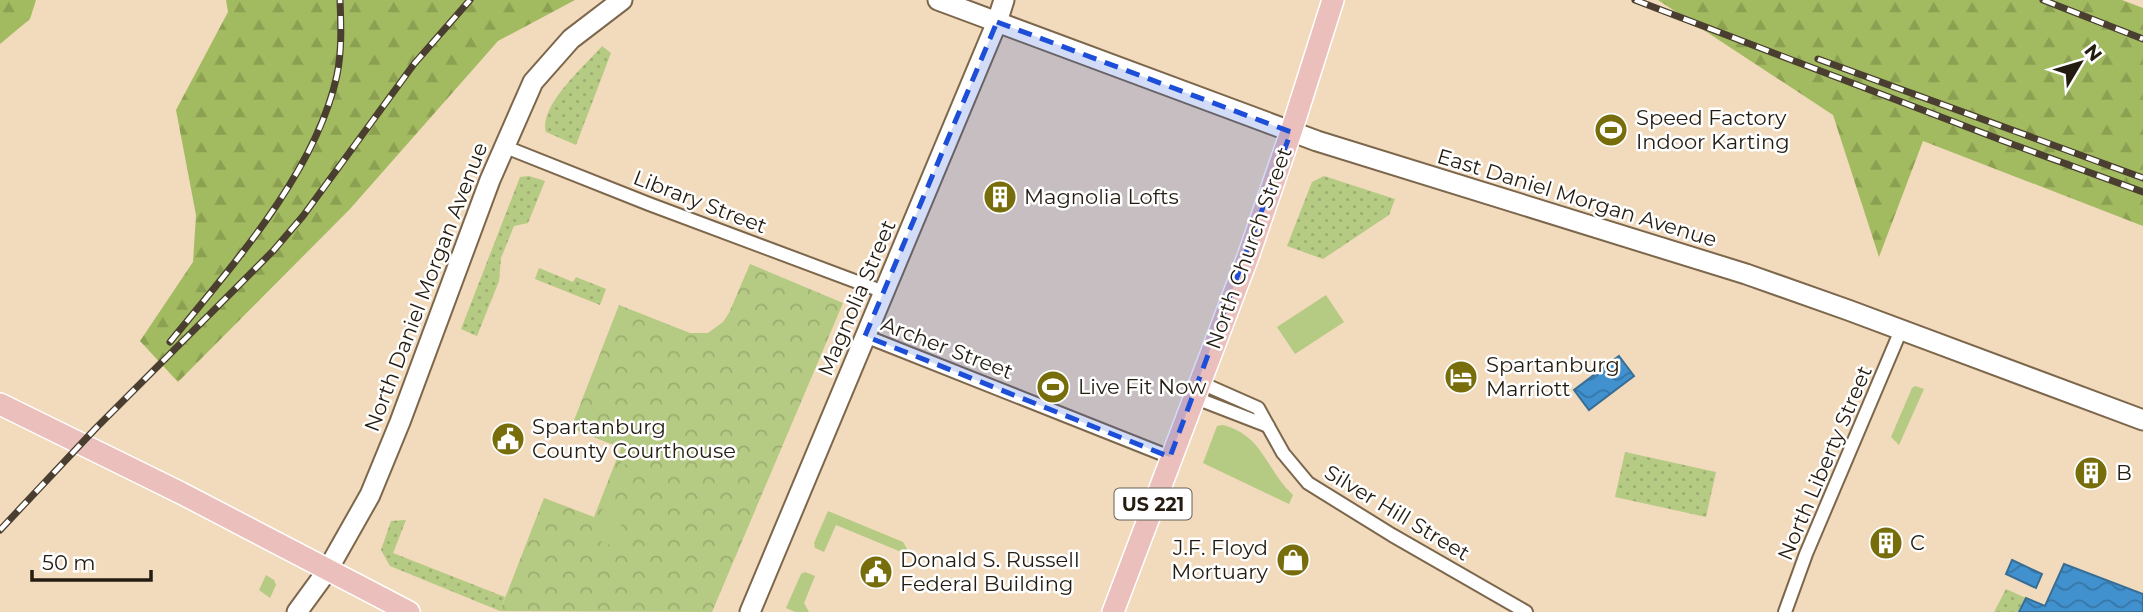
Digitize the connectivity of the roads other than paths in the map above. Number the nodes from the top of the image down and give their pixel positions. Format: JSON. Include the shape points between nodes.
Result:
{"nodes":[{"id":1,"x":622,"y":0,"type":"edge"},
{"id":2,"x":938,"y":0,"type":"edge"},
{"id":3,"x":1004,"y":0,"type":"edge"},
{"id":4,"x":1333,"y":0,"type":"edge"},
{"id":5,"x":997,"y":22,"type":"junction"},
{"id":6,"x":1292,"y":132,"type":"junction"},
{"id":7,"x":503,"y":146,"type":"junction"},
{"id":8,"x":884,"y":292,"type":"junction"},
{"id":9,"x":1902,"y":330,"type":"junction"},
{"id":10,"x":865,"y":337,"type":"junction"},
{"id":11,"x":1196,"y":389,"type":"junction"},
{"id":12,"x":4,"y":410,"type":"edge"},
{"id":13,"x":2143,"y":420,"type":"edge"},
{"id":14,"x":1268,"y":426,"type":"junction"},
{"id":15,"x":1170,"y":457,"type":"junction"},
{"id":16,"x":327,"y":571,"type":"junction"},
{"id":17,"x":752,"y":611,"type":"edge"},
{"id":18,"x":297,"y":612,"type":"edge"},
{"id":19,"x":409,"y":612,"type":"edge"},
{"id":20,"x":1113,"y":612,"type":"edge"},
{"id":21,"x":1526,"y":612,"type":"edge"},
{"id":22,"x":1785,"y":612,"type":"edge"}],
"edges":[{"from":1,"to":7,"type":"main road","name":"North Daniel Morgan Avenue","via":[[571,39],[543,69]]},
{"from":2,"to":5,"type":"main road"},
{"from":3,"to":5,"type":"main road","name":"Magnolia Street"},
{"from":4,"to":6,"type":"main road","name":"North Church Street","number":"US 221"},
{"from":5,"to":6,"type":"main road","name":"East Daniel Morgan Avenue"},
{"from":5,"to":8,"type":"main road","name":"Magnolia Street"},
{"from":6,"to":9,"type":"main road","name":"East Daniel Morgan Avenue","via":[[1746,274]]},
{"from":6,"to":11,"type":"main road","name":"North Church Street","number":"US 221"},
{"from":7,"to":8,"type":"street","name":"Library Street"},
{"from":7,"to":16,"type":"main road","name":"North Daniel Morgan Avenue","via":[[375,483]]},
{"from":8,"to":10,"type":"main road","name":"Magnolia Street"},
{"from":9,"to":13,"type":"main road","name":"East Daniel Morgan Avenue"},
{"from":9,"to":22,"type":"street","name":"North Liberty Street"},
{"from":10,"to":15,"type":"street","name":"Archer Street"},
{"from":10,"to":17,"type":"main road","name":"Magnolia Street"},
{"from":11,"to":14,"type":"street"},
{"from":11,"to":14,"type":"street","name":"Silver Hill Street","via":[[1258,408]]},
{"from":11,"to":15,"type":"main road","name":"North Church Street","number":"US 221"},
{"from":12,"to":16,"type":"main road","via":[[181,493]]},
{"from":14,"to":21,"type":"street","name":"Silver Hill Street","via":[[1308,483]]},
{"from":15,"to":20,"type":"main road","name":"North Church Street","number":"US 221"},
{"from":16,"to":18,"type":"main road","name":"North Daniel Morgan Avenue"},
{"from":16,"to":19,"type":"main road"}]}
